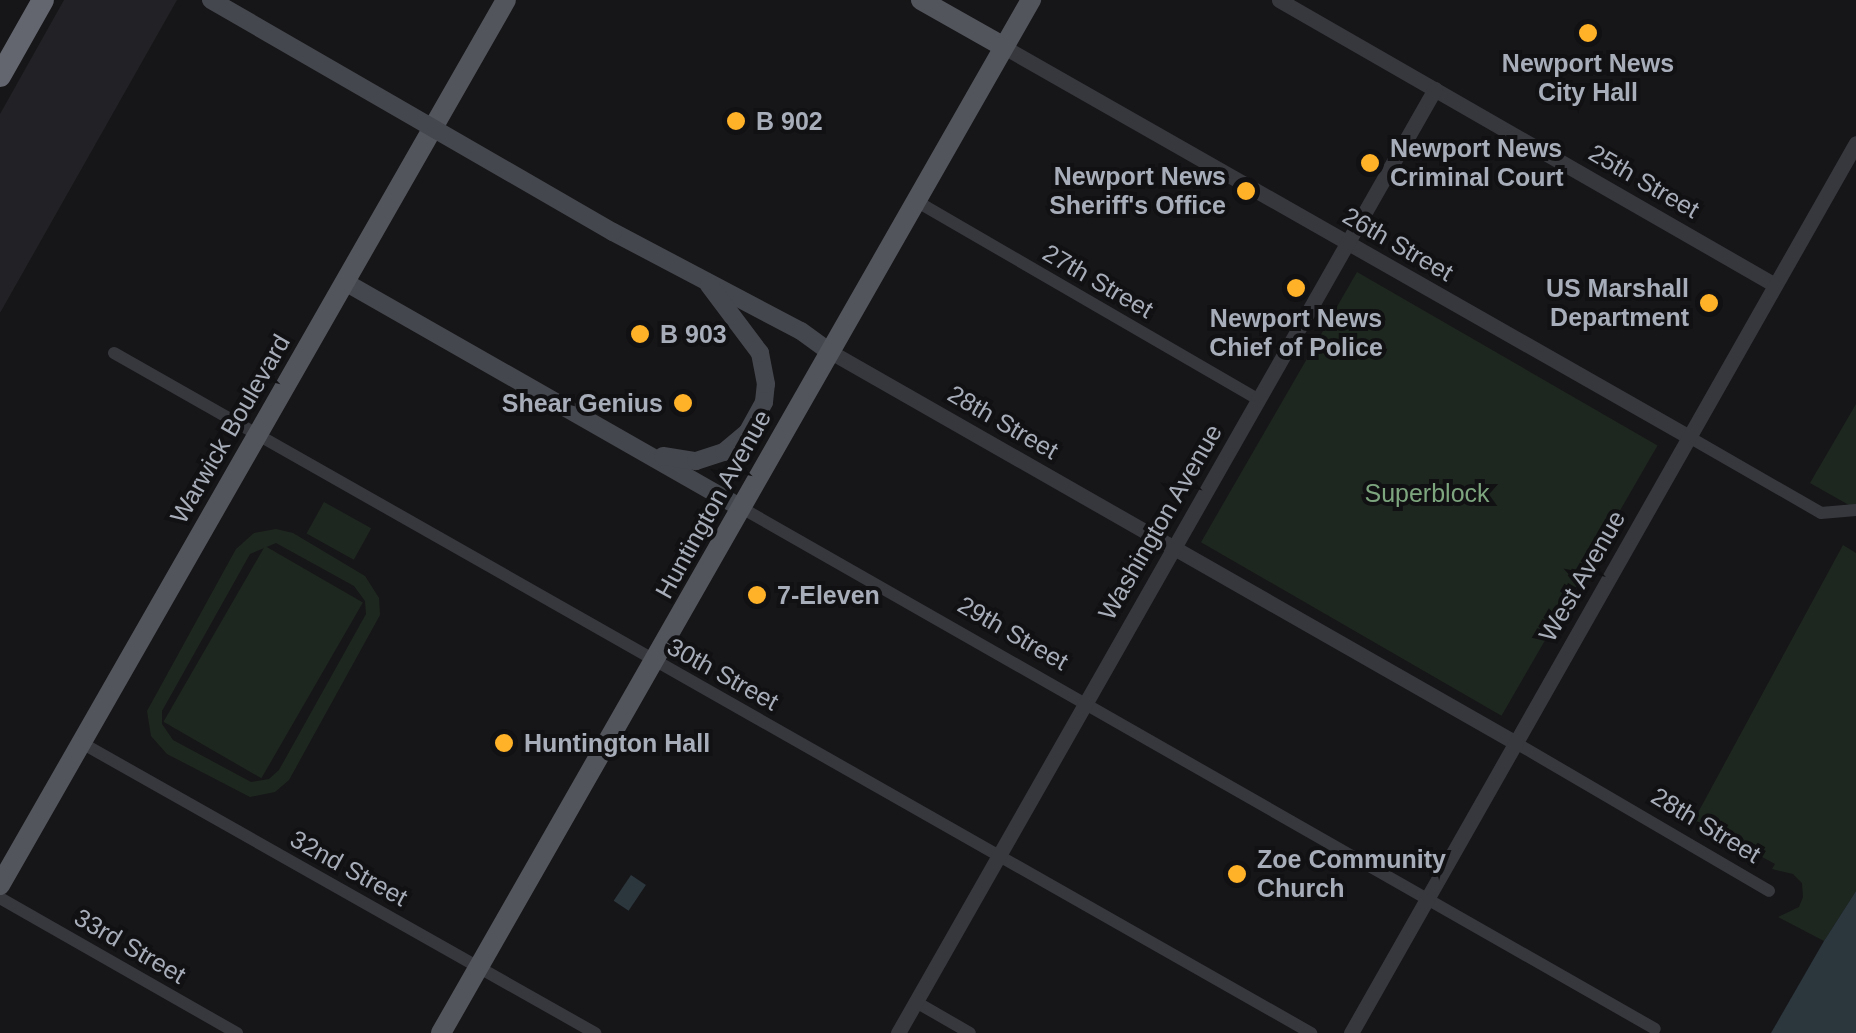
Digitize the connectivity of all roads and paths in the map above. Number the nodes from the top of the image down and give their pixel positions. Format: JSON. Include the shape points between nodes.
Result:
{"nodes":[{"id":1,"x":44,"y":0,"type":"edge"},
{"id":2,"x":211,"y":0,"type":"edge"},
{"id":3,"x":506,"y":0,"type":"edge"},
{"id":4,"x":921,"y":0,"type":"edge"},
{"id":5,"x":1031,"y":0,"type":"edge"},
{"id":6,"x":1279,"y":0,"type":"edge"},
{"id":7,"x":1004,"y":48,"type":"junction"},
{"id":8,"x":0,"y":76,"type":"edge"},
{"id":9,"x":1435,"y":89,"type":"junction"},
{"id":10,"x":1856,"y":142,"type":"edge"},
{"id":11,"x":916,"y":201,"type":"junction"},
{"id":12,"x":1346,"y":243,"type":"junction"},
{"id":13,"x":345,"y":282,"type":"junction"},
{"id":14,"x":708,"y":285,"type":"junction"},
{"id":15,"x":1776,"y":285,"type":"junction"},
{"id":16,"x":829,"y":351,"type":"junction"},
{"id":17,"x":114,"y":353,"type":"dead end"},
{"id":18,"x":1258,"y":399,"type":"junction"},
{"id":19,"x":256,"y":434,"type":"junction"},
{"id":20,"x":1689,"y":436,"type":"junction"},
{"id":21,"x":640,"y":450,"type":"junction"},
{"id":22,"x":740,"y":507,"type":"junction"},
{"id":23,"x":1856,"y":510,"type":"edge"},
{"id":24,"x":1174,"y":548,"type":"junction"},
{"id":25,"x":654,"y":661,"type":"junction"},
{"id":26,"x":1086,"y":703,"type":"junction"},
{"id":27,"x":80,"y":742,"type":"junction"},
{"id":28,"x":1516,"y":743,"type":"junction"},
{"id":29,"x":999,"y":856,"type":"junction"},
{"id":30,"x":0,"y":885,"type":"edge"},
{"id":31,"x":1769,"y":891,"type":"dead end"},
{"id":32,"x":1428,"y":897,"type":"junction"},
{"id":33,"x":0,"y":898,"type":"edge"},
{"id":34,"x":478,"y":966,"type":"junction"},
{"id":35,"x":916,"y":1002,"type":"junction"},
{"id":36,"x":1655,"y":1029,"type":"dead end"},
{"id":37,"x":237,"y":1033,"type":"edge"},
{"id":38,"x":441,"y":1033,"type":"edge"},
{"id":39,"x":595,"y":1033,"type":"edge"},
{"id":40,"x":898,"y":1033,"type":"edge"},
{"id":41,"x":970,"y":1033,"type":"edge"},
{"id":42,"x":1311,"y":1033,"type":"edge"},
{"id":43,"x":1351,"y":1033,"type":"edge"}],
"edges":[{"from":1,"to":8,"type":"highway"},
{"from":2,"to":14,"type":"main road","name":"28th Street","bridge":true},
{"from":3,"to":13,"type":"main road","name":"Warwick Boulevard"},
{"from":4,"to":7,"type":"main road","name":"26th Street"},
{"from":5,"to":7,"type":"main road","name":"Huntington Avenue"},
{"from":6,"to":9,"type":"street","name":"25th Street"},
{"from":7,"to":11,"type":"main road","name":"Huntington Avenue"},
{"from":7,"to":12,"type":"street","name":"26th Street"},
{"from":9,"to":12,"type":"street","name":"Washington Avenue"},
{"from":9,"to":15,"type":"street","name":"25th Street"},
{"from":10,"to":15,"type":"street","name":"West Avenue"},
{"from":11,"to":16,"type":"main road","name":"Huntington Avenue"},
{"from":11,"to":18,"type":"street","name":"27th Street"},
{"from":12,"to":18,"type":"street","name":"Washington Avenue"},
{"from":12,"to":20,"type":"street","name":"26th Street"},
{"from":13,"to":19,"type":"main road","name":"Warwick Boulevard"},
{"from":13,"to":21,"type":"main road","name":"29th Street"},
{"from":14,"to":16,"type":"main road","name":"28th Street"},
{"from":14,"to":21,"type":"main road","via":[[760,353],[766,384],[759,416],[737,443],[708,459],[677,460]]},
{"from":15,"to":20,"type":"street","name":"West Avenue"},
{"from":16,"to":22,"type":"main road","name":"Huntington Avenue"},
{"from":16,"to":24,"type":"street","name":"28th Street"},
{"from":17,"to":19,"type":"street","name":"30th Street"},
{"from":18,"to":24,"type":"street","name":"Washington Avenue"},
{"from":19,"to":25,"type":"street","name":"30th Street"},
{"from":19,"to":27,"type":"main road","name":"Warwick Boulevard"},
{"from":20,"to":23,"type":"street","name":"26th Street","via":[[1821,513]]},
{"from":20,"to":28,"type":"street","name":"West Avenue"},
{"from":21,"to":22,"type":"main road","name":"29th Street"},
{"from":22,"to":25,"type":"main road","name":"Huntington Avenue"},
{"from":22,"to":26,"type":"street","name":"29th Street"},
{"from":24,"to":26,"type":"street","name":"Washington Avenue"},
{"from":24,"to":28,"type":"street","name":"28th Street"},
{"from":25,"to":29,"type":"street","name":"30th Street"},
{"from":25,"to":34,"type":"main road","name":"Huntington Avenue"},
{"from":26,"to":29,"type":"street","name":"Washington Avenue"},
{"from":26,"to":32,"type":"street","name":"29th Street"},
{"from":27,"to":30,"type":"main road","name":"Warwick Boulevard"},
{"from":27,"to":34,"type":"street","name":"32nd Street"},
{"from":28,"to":31,"type":"street","name":"28th Street"},
{"from":28,"to":32,"type":"street","name":"West Avenue"},
{"from":29,"to":35,"type":"street","name":"Washington Avenue"},
{"from":29,"to":42,"type":"street","name":"30th Street"},
{"from":32,"to":36,"type":"street","name":"29th Street"},
{"from":32,"to":43,"type":"street","name":"West Avenue"},
{"from":33,"to":37,"type":"street","name":"33rd Street"},
{"from":34,"to":38,"type":"main road","name":"Huntington Avenue"},
{"from":34,"to":39,"type":"street","name":"32nd Street"},
{"from":35,"to":40,"type":"street","name":"Washington Avenue"},
{"from":35,"to":41,"type":"street"}]}
